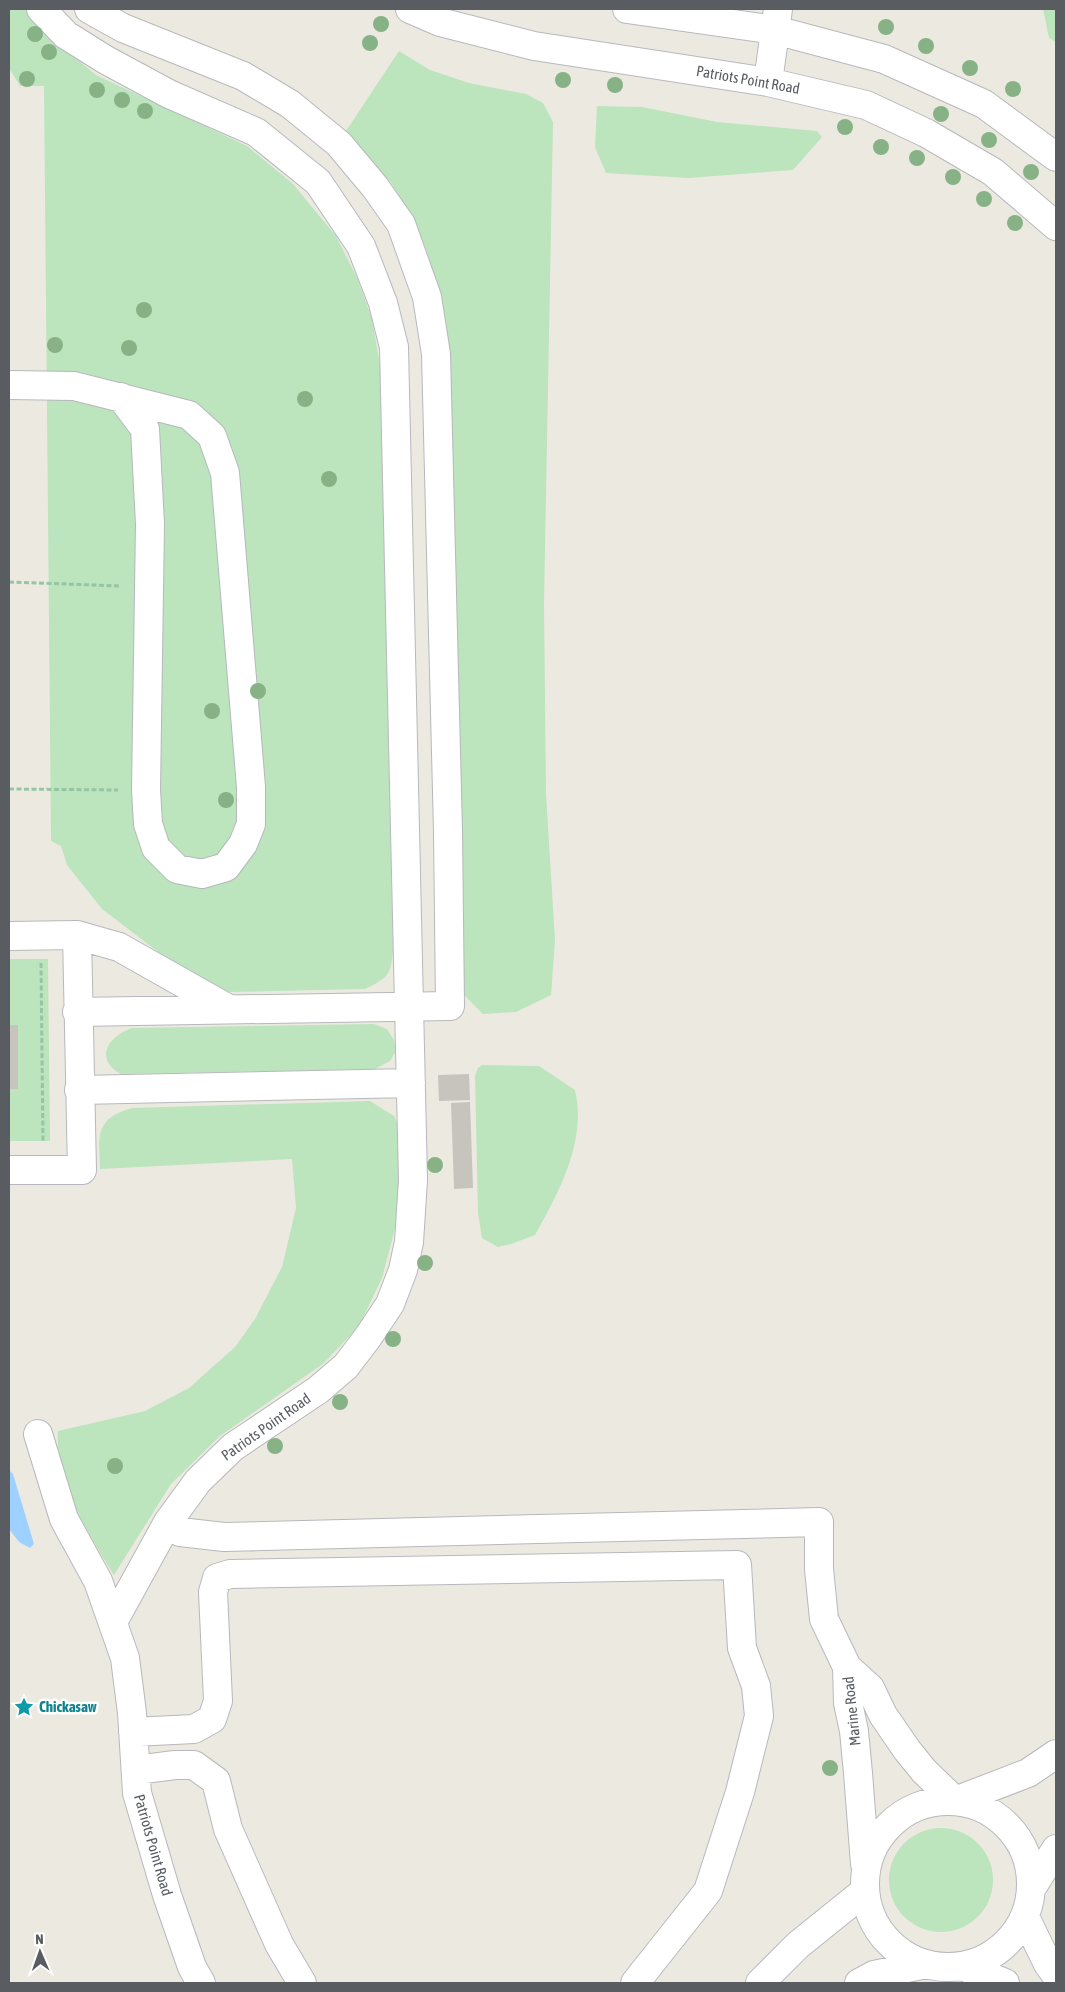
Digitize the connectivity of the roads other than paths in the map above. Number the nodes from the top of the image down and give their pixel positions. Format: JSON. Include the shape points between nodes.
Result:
{"nodes":[{"id":1,"x":41,"y":9,"type":"edge"},
{"id":2,"x":89,"y":9,"type":"edge"},
{"id":3,"x":410,"y":9,"type":"edge"},
{"id":4,"x":627,"y":9,"type":"edge"},
{"id":5,"x":776,"y":20,"type":"edge"},
{"id":6,"x":768,"y":82,"type":"junction"},
{"id":7,"x":1056,"y":157,"type":"edge"},
{"id":8,"x":1056,"y":226,"type":"edge"},
{"id":9,"x":9,"y":385,"type":"edge"},
{"id":10,"x":121,"y":397,"type":"junction"},
{"id":11,"x":76,"y":935,"type":"junction"},
{"id":12,"x":9,"y":936,"type":"edge"},
{"id":13,"x":410,"y":1007,"type":"junction"},
{"id":14,"x":228,"y":1009,"type":"junction"},
{"id":15,"x":78,"y":1012,"type":"junction"},
{"id":16,"x":411,"y":1083,"type":"junction"},
{"id":17,"x":79,"y":1090,"type":"junction"},
{"id":18,"x":9,"y":1170,"type":"edge"},
{"id":19,"x":38,"y":1434,"type":"dead end"},
{"id":20,"x":168,"y":1522,"type":"junction"},
{"id":21,"x":114,"y":1622,"type":"junction"},
{"id":22,"x":847,"y":1667,"type":"junction"},
{"id":23,"x":133,"y":1732,"type":"junction"},
{"id":24,"x":1056,"y":1754,"type":"edge"},
{"id":25,"x":136,"y":1770,"type":"junction"},
{"id":26,"x":955,"y":1800,"type":"junction"},
{"id":27,"x":1056,"y":1849,"type":"edge"},
{"id":28,"x":865,"y":1880,"type":"junction"},
{"id":29,"x":1032,"y":1889,"type":"junction"},
{"id":30,"x":1025,"y":1917,"type":"junction"},
{"id":31,"x":926,"y":1964,"type":"junction"},
{"id":32,"x":962,"y":1966,"type":"junction"},
{"id":33,"x":1056,"y":1975,"type":"edge"},
{"id":34,"x":201,"y":1983,"type":"edge"},
{"id":35,"x":302,"y":1983,"type":"edge"},
{"id":36,"x":635,"y":1983,"type":"edge"},
{"id":37,"x":760,"y":1983,"type":"edge"},
{"id":38,"x":859,"y":1983,"type":"edge"},
{"id":39,"x":1005,"y":1983,"type":"edge"}],
"edges":[{"from":1,"to":13,"type":"street","name":"Patriots Point Road","via":[[66,34],[106,60],[169,94],[256,132],[318,182],[360,246],[383,303],[394,347]]},
{"from":2,"to":13,"type":"street","via":[[123,28],[243,76],[290,104],[339,144],[401,224],[427,297],[436,354],[450,1006]]},
{"from":3,"to":6,"type":"street","name":"Patriots Point Road","via":[[440,22],[534,46]]},
{"from":4,"to":5,"type":"street"},
{"from":5,"to":6,"type":"street"},
{"from":5,"to":7,"type":"street","via":[[884,59],[984,104]]},
{"from":6,"to":8,"type":"street","name":"Patriots Point Road","via":[[866,105],[926,133],[993,172]]},
{"from":9,"to":10,"type":"street","via":[[74,386]]},
{"from":10,"to":10,"type":"street","via":[[189,415],[212,436],[226,473],[251,787],[251,824],[243,844],[226,867],[202,874],[177,869],[156,848],[148,824],[150,524],[145,429]]},
{"from":11,"to":12,"type":"street"},
{"from":11,"to":14,"type":"street","via":[[119,947]]},
{"from":11,"to":15,"type":"street"},
{"from":13,"to":14,"type":"street"},
{"from":13,"to":16,"type":"street","name":"Patriots Point Road"},
{"from":14,"to":15,"type":"street"},
{"from":15,"to":17,"type":"street"},
{"from":16,"to":17,"type":"street"},
{"from":16,"to":20,"type":"street","name":"Patriots Point Road","via":[[414,1180],[409,1242],[390,1304],[346,1366],[318,1390],[233,1447],[198,1481]]},
{"from":17,"to":18,"type":"street","via":[[82,1170]]},
{"from":19,"to":21,"type":"street","via":[[64,1519],[98,1581]]},
{"from":20,"to":21,"type":"street","name":"Patriots Point Road"},
{"from":20,"to":22,"type":"street","via":[[180,1532],[224,1536],[819,1522],[824,1619]]},
{"from":21,"to":23,"type":"street","name":"Patriots Point Road","via":[[125,1658]]},
{"from":22,"to":26,"type":"street","name":"Marine Road","via":[[870,1688],[906,1750]]},
{"from":22,"to":28,"type":"street","name":"Marine Road"},
{"from":23,"to":25,"type":"street","name":"Patriots Point Road"},
{"from":23,"to":36,"type":"street","via":[[194,1729],[212,1719],[218,1702],[213,1592],[217,1578],[230,1574],[737,1565],[742,1648],[756,1686],[759,1716],[740,1792],[708,1891]]},
{"from":24,"to":26,"type":"street","via":[[1028,1773]]},
{"from":25,"to":34,"type":"street","name":"Patriots Point Road","via":[[137,1793],[167,1895],[192,1967]]},
{"from":25,"to":35,"type":"street","via":[[194,1765],[216,1781],[228,1829],[278,1944]]},
{"from":26,"to":28,"type":"street","via":[[931,1802],[908,1810],[888,1825],[874,1845]]},
{"from":26,"to":29,"type":"street","via":[[981,1806],[1003,1820],[1023,1848]]},
{"from":27,"to":29,"type":"street"},
{"from":28,"to":31,"type":"street","via":[[871,1916],[884,1937],[903,1954]]},
{"from":28,"to":37,"type":"street"},
{"from":29,"to":30,"type":"street"},
{"from":30,"to":32,"type":"street","via":[[1010,1940],[988,1957]]},
{"from":30,"to":33,"type":"street"},
{"from":31,"to":32,"type":"street"},
{"from":31,"to":38,"type":"street","via":[[874,1975]]},
{"from":32,"to":39,"type":"street"}]}
